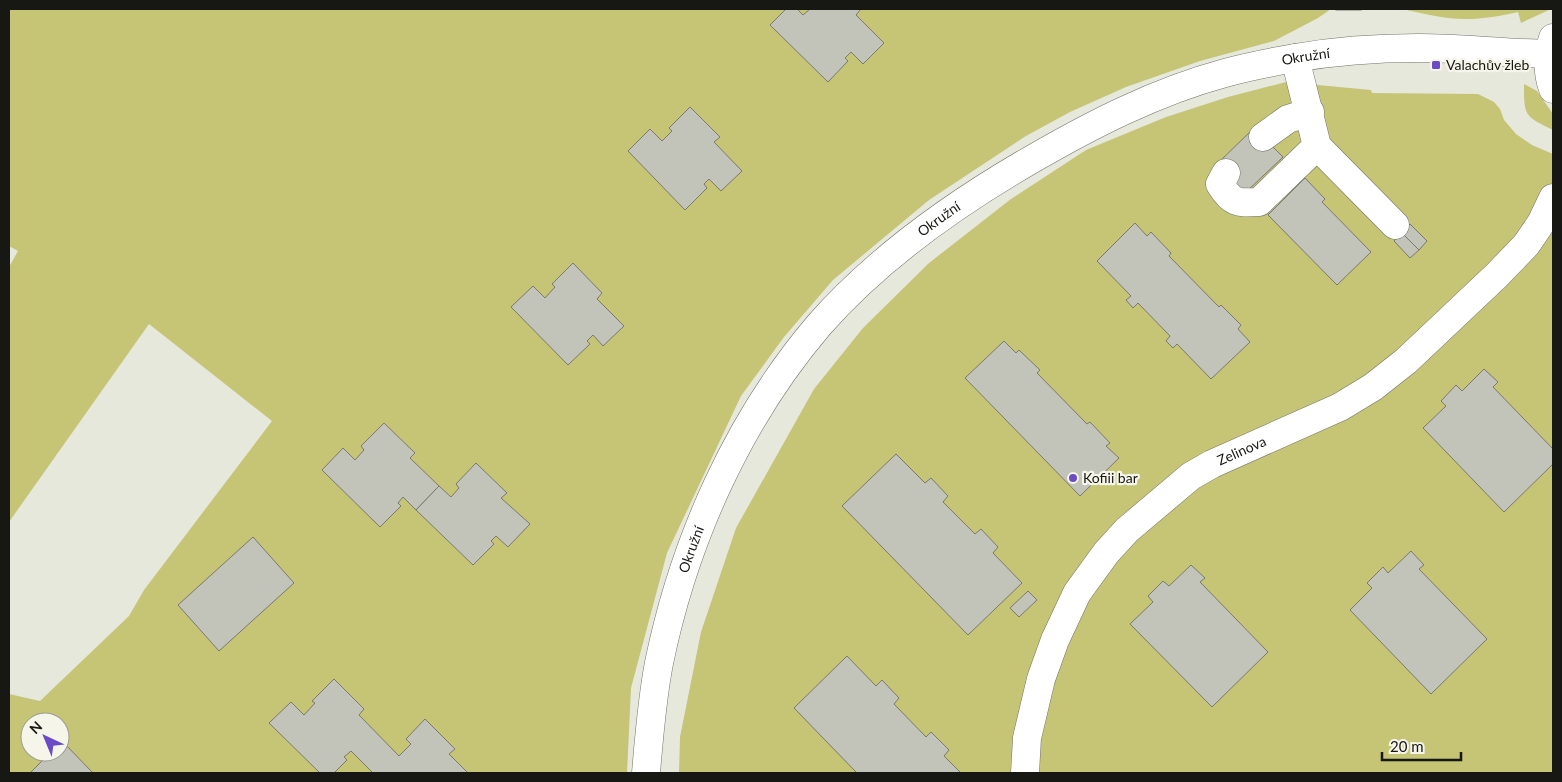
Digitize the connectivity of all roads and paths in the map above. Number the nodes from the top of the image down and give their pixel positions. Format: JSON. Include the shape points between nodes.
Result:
{"nodes":[{"id":1,"x":1551,"y":45,"type":"edge"},
{"id":2,"x":1296,"y":58,"type":"junction"},
{"id":3,"x":1553,"y":89,"type":"edge"},
{"id":4,"x":1310,"y":112,"type":"junction"},
{"id":5,"x":1263,"y":137,"type":"dead end"},
{"id":6,"x":1317,"y":146,"type":"junction"},
{"id":7,"x":1226,"y":173,"type":"dead end"},
{"id":8,"x":1553,"y":198,"type":"edge"},
{"id":9,"x":1395,"y":225,"type":"dead end"},
{"id":10,"x":646,"y":773,"type":"edge"},
{"id":11,"x":1026,"y":773,"type":"edge"}],
"edges":[{"from":1,"to":2,"type":"street","name":"Okružní","via":[[1359,50]]},
{"from":1,"to":3,"type":"street","via":[[1548,71]]},
{"from":2,"to":4,"type":"street"},
{"from":2,"to":10,"type":"street","name":"Okružní","via":[[1215,76],[1148,100],[1075,134],[931,223],[869,275],[822,322],[787,364],[750,423],[732,454],[700,527],[678,589],[659,664]]},
{"from":4,"to":5,"type":"street","via":[[1288,119]]},
{"from":4,"to":6,"type":"street"},
{"from":6,"to":7,"type":"street","via":[[1259,202],[1238,203],[1226,193],[1220,184]]},
{"from":6,"to":9,"type":"street"},
{"from":8,"to":11,"type":"street","name":"Zelinova","via":[[1526,245],[1406,361],[1340,407],[1191,476],[1132,525],[1106,552],[1077,593],[1055,640],[1041,679],[1027,738]]}]}
